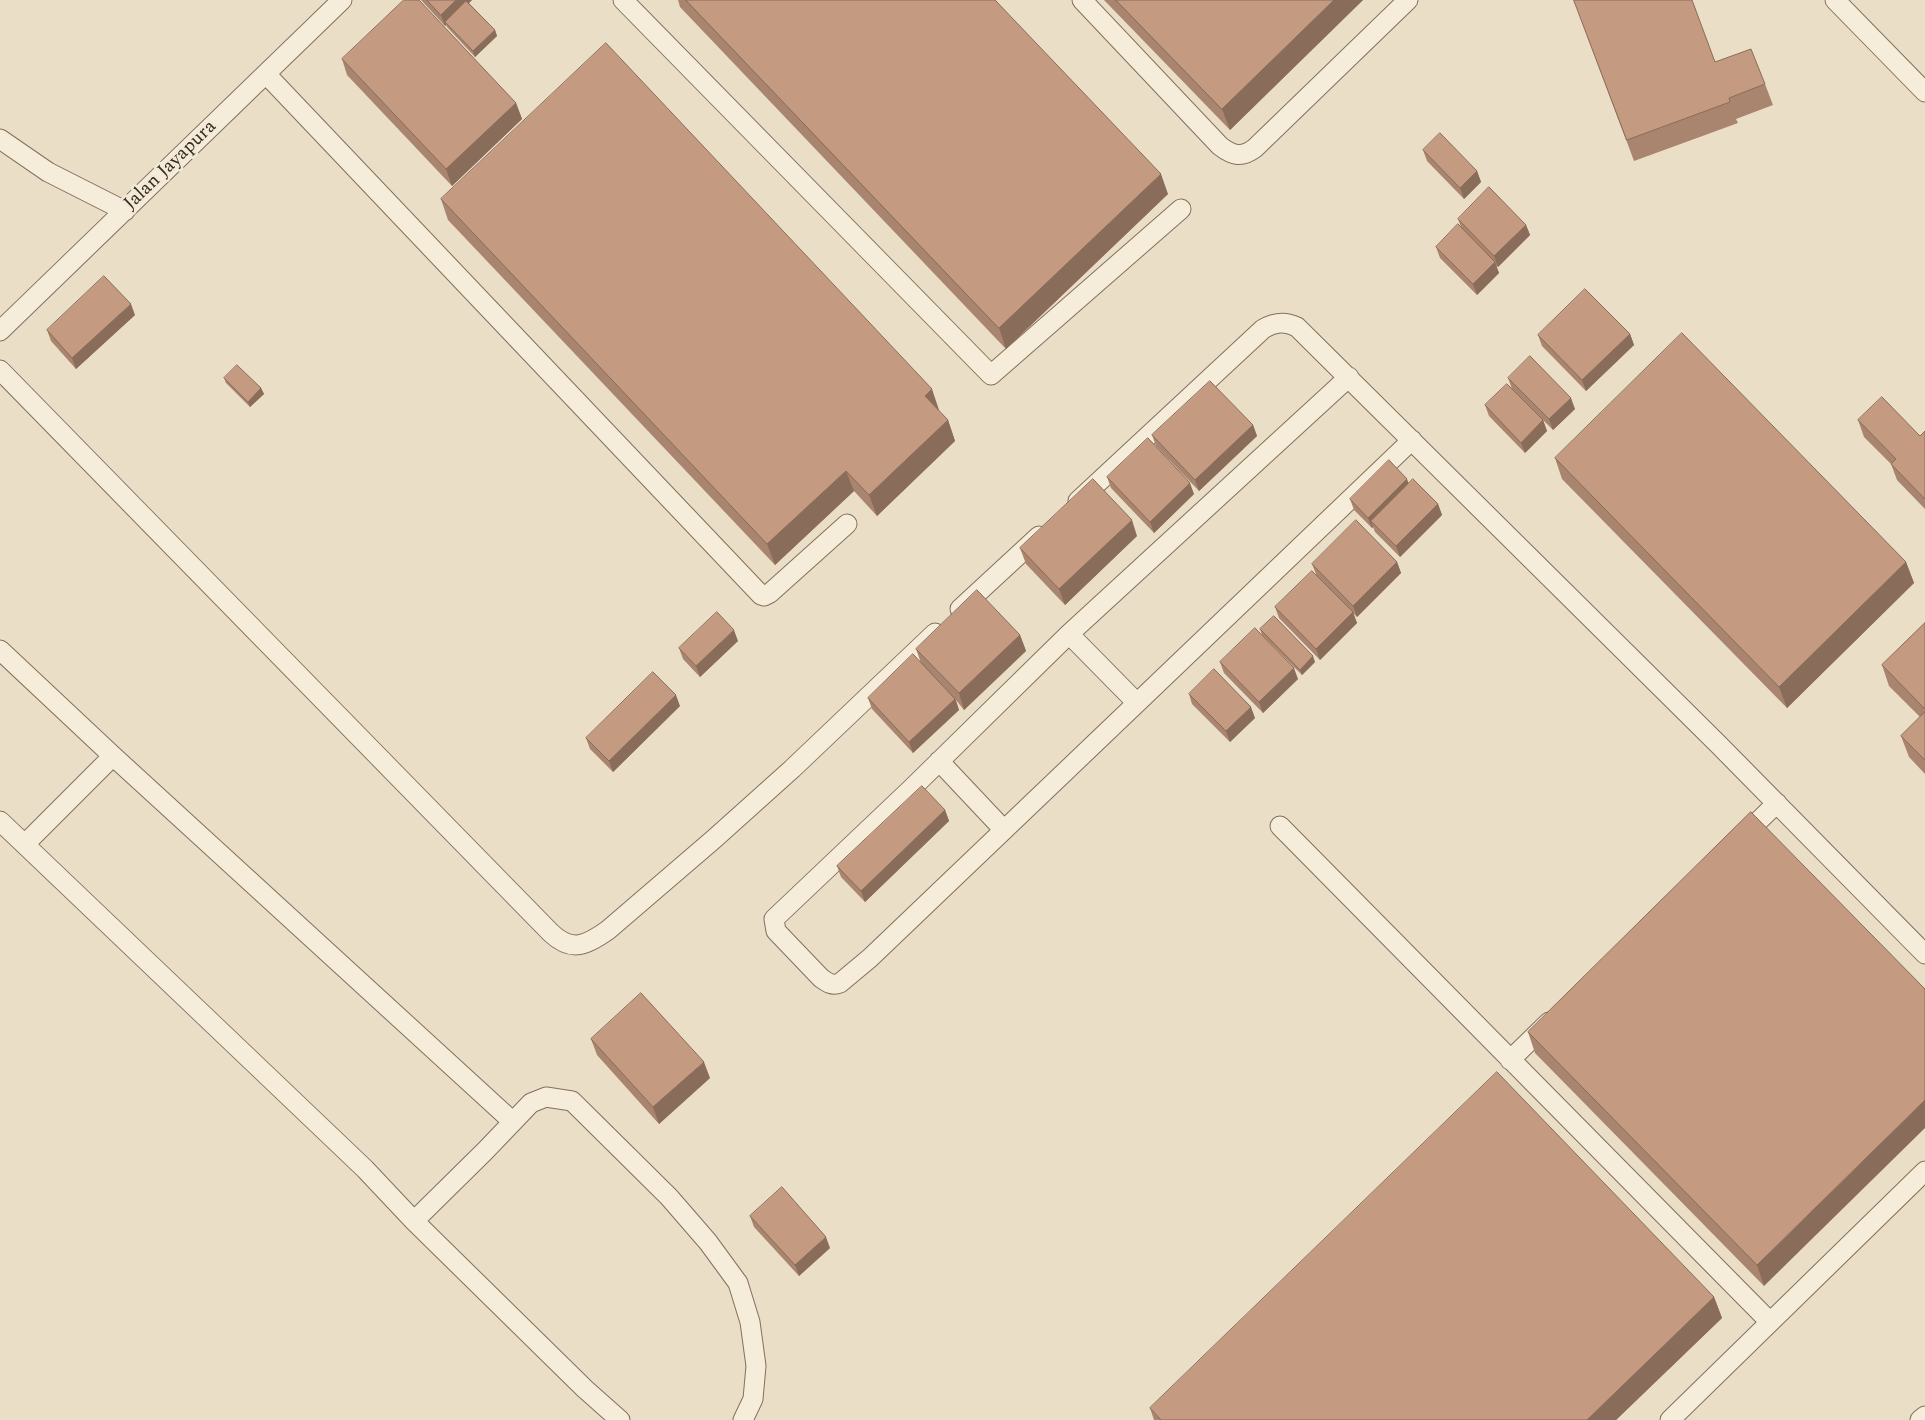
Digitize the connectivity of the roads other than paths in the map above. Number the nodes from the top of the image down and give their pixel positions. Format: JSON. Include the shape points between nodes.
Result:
{"nodes":[{"id":1,"x":342,"y":0,"type":"edge"},
{"id":2,"x":623,"y":0,"type":"edge"},
{"id":3,"x":1082,"y":0,"type":"edge"},
{"id":4,"x":1408,"y":0,"type":"edge"},
{"id":5,"x":1835,"y":0,"type":"edge"},
{"id":6,"x":266,"y":74,"type":"junction"},
{"id":7,"x":1925,"y":92,"type":"edge"},
{"id":8,"x":0,"y":139,"type":"edge"},
{"id":9,"x":1181,"y":209,"type":"dead end"},
{"id":10,"x":125,"y":211,"type":"junction"},
{"id":11,"x":0,"y":331,"type":"edge"},
{"id":12,"x":0,"y":370,"type":"edge"},
{"id":13,"x":1349,"y":377,"type":"junction"},
{"id":14,"x":1412,"y":440,"type":"junction"},
{"id":15,"x":847,"y":524,"type":"dead end"},
{"id":16,"x":1069,"y":634,"type":"junction"},
{"id":17,"x":0,"y":650,"type":"edge"},
{"id":18,"x":1137,"y":703,"type":"junction"},
{"id":19,"x":113,"y":756,"type":"junction"},
{"id":20,"x":939,"y":761,"type":"junction"},
{"id":21,"x":1776,"y":803,"type":"junction"},
{"id":22,"x":0,"y":821,"type":"edge"},
{"id":23,"x":1280,"y":826,"type":"dead end"},
{"id":24,"x":1004,"y":830,"type":"junction"},
{"id":25,"x":25,"y":844,"type":"junction"},
{"id":26,"x":1728,"y":850,"type":"edge"},
{"id":27,"x":1925,"y":954,"type":"edge"},
{"id":28,"x":1560,"y":1012,"type":"edge"},
{"id":29,"x":1510,"y":1060,"type":"junction"},
{"id":30,"x":512,"y":1121,"type":"junction"},
{"id":31,"x":1925,"y":1171,"type":"edge"},
{"id":32,"x":414,"y":1221,"type":"junction"},
{"id":33,"x":1770,"y":1322,"type":"junction"},
{"id":34,"x":1925,"y":1416,"type":"edge"},
{"id":35,"x":620,"y":1420,"type":"edge"},
{"id":36,"x":743,"y":1420,"type":"edge"},
{"id":37,"x":1670,"y":1420,"type":"edge"},
{"id":38,"x":1920,"y":1420,"type":"edge"}],
"edges":[{"from":1,"to":6,"type":"lane","name":"Jalan Jayapura"},
{"from":2,"to":9,"type":"lane","via":[[992,375]]},
{"from":3,"to":4,"type":"lane","via":[[1220,146],[1239,156],[1256,148]]},
{"from":5,"to":7,"type":"lane"},
{"from":6,"to":10,"type":"lane","name":"Jalan Jayapura"},
{"from":6,"to":15,"type":"lane","via":[[760,595],[770,593]]},
{"from":8,"to":10,"type":"lane","via":[[48,172]]},
{"from":10,"to":11,"type":"lane","name":"Jalan Jayapura"},
{"from":12,"to":13,"type":"lane","via":[[551,933],[569,945],[594,940],[714,840],[1263,329],[1272,324],[1289,323],[1297,327]]},
{"from":13,"to":14,"type":"lane"},
{"from":13,"to":16,"type":"lane"},
{"from":14,"to":18,"type":"lane"},
{"from":14,"to":21,"type":"lane"},
{"from":16,"to":18,"type":"lane"},
{"from":16,"to":20,"type":"lane"},
{"from":17,"to":19,"type":"lane"},
{"from":18,"to":24,"type":"lane"},
{"from":19,"to":25,"type":"lane"},
{"from":19,"to":30,"type":"lane"},
{"from":20,"to":24,"type":"lane"},
{"from":20,"to":24,"type":"lane","via":[[774,919],[776,931],[828,984],[840,983]]},
{"from":21,"to":26,"type":"lane"},
{"from":21,"to":27,"type":"lane"},
{"from":22,"to":25,"type":"lane"},
{"from":23,"to":29,"type":"lane"},
{"from":25,"to":32,"type":"lane","via":[[365,1169]]},
{"from":28,"to":29,"type":"lane"},
{"from":29,"to":33,"type":"lane"},
{"from":30,"to":32,"type":"lane"},
{"from":30,"to":36,"type":"lane","via":[[538,1099],[572,1101],[669,1197],[708,1242],[738,1283],[750,1322],[756,1366],[753,1399]]},
{"from":31,"to":33,"type":"lane"},
{"from":32,"to":35,"type":"lane"},
{"from":33,"to":37,"type":"lane"},
{"from":34,"to":38,"type":"lane"}]}
